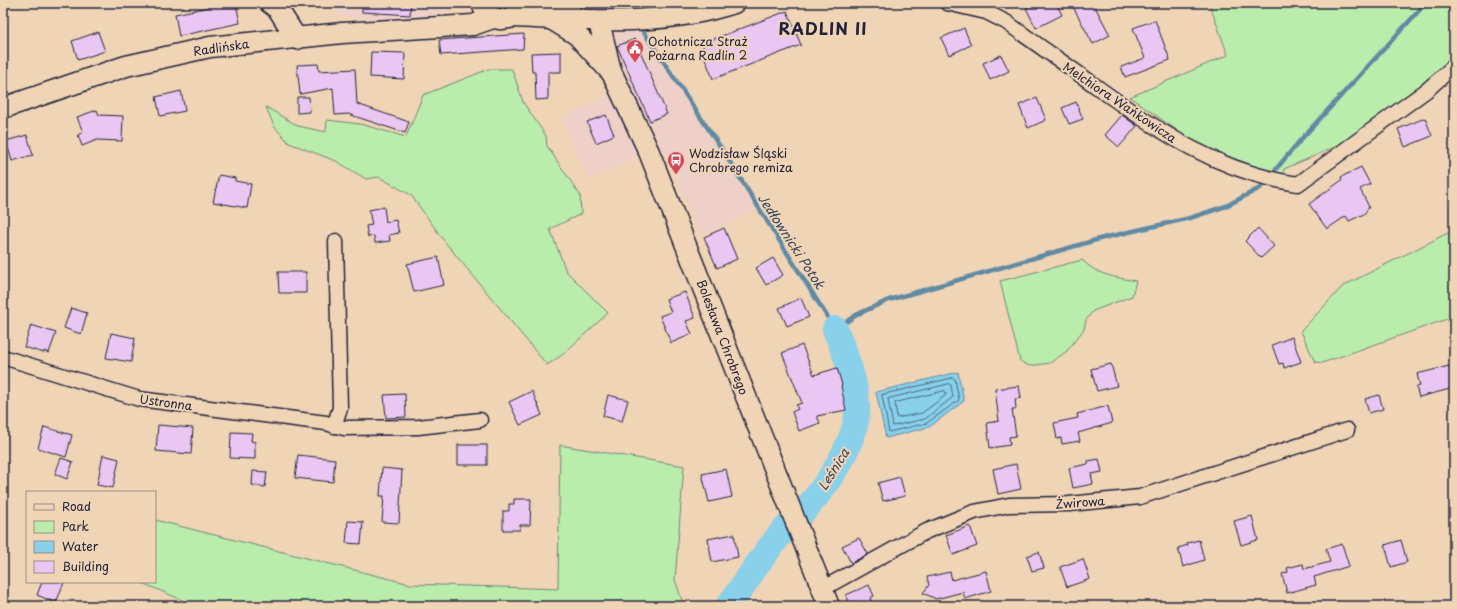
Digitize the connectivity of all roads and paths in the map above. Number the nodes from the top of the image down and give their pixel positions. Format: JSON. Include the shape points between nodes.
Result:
{"nodes":[{"id":1,"x":270,"y":3,"type":"edge"},
{"id":2,"x":476,"y":3,"type":"edge"},
{"id":3,"x":734,"y":3,"type":"edge"},
{"id":4,"x":947,"y":3,"type":"edge"},
{"id":5,"x":518,"y":10,"type":"edge"},
{"id":6,"x":488,"y":11,"type":"edge"},
{"id":7,"x":549,"y":11,"type":"edge"},
{"id":8,"x":593,"y":17,"type":"edge"},
{"id":9,"x":447,"y":26,"type":"junction"},
{"id":10,"x":297,"y":38,"type":"junction"},
{"id":11,"x":1454,"y":66,"type":"edge"},
{"id":12,"x":611,"y":71,"type":"junction"},
{"id":13,"x":3,"y":108,"type":"edge"},
{"id":14,"x":336,"y":241,"type":"dead end"},
{"id":15,"x":3,"y":358,"type":"edge"},
{"id":16,"x":480,"y":420,"type":"dead end"},
{"id":17,"x":334,"y":426,"type":"junction"},
{"id":18,"x":1347,"y":430,"type":"dead end"},
{"id":19,"x":825,"y":597,"type":"edge"}],
"edges":[{"from":1,"to":10,"type":"street","via":[[278,9]]},
{"from":2,"to":9,"type":"street"},
{"from":3,"to":8,"type":"street","name":"Radlińska","via":[[710,11],[658,18]]},
{"from":4,"to":11,"type":"street","name":"Melchiora Wańkowicza","via":[[986,12],[1006,22],[1151,125],[1196,152],[1275,181],[1298,184],[1427,90]]},
{"from":5,"to":6,"type":"street","name":"Radlińska","via":[[500,20]]},
{"from":5,"to":7,"type":"street","name":"Radlińska"},
{"from":6,"to":9,"type":"street","name":"Radlińska","via":[[473,25]]},
{"from":7,"to":8,"type":"street","name":"Radlińska"},
{"from":7,"to":12,"type":"street","name":"Bolesława Chrobrego"},
{"from":8,"to":12,"type":"street","name":"Bolesława Chrobrego"},
{"from":9,"to":10,"type":"street","name":"Radlińska"},
{"from":10,"to":13,"type":"street","name":"Radlińska","via":[[210,47],[126,66]]},
{"from":12,"to":19,"type":"street","name":"Bolesława Chrobrego","via":[[652,159],[696,267]]},
{"from":14,"to":17,"type":"street","via":[[340,408]]},
{"from":15,"to":17,"type":"street","name":"Ustronna","via":[[139,398]]},
{"from":16,"to":17,"type":"street","name":"Ustronna","via":[[418,427]]},
{"from":18,"to":19,"type":"street","name":"Żwirowa","via":[[1140,497],[1069,504],[1009,505],[974,512],[927,531]]}]}
